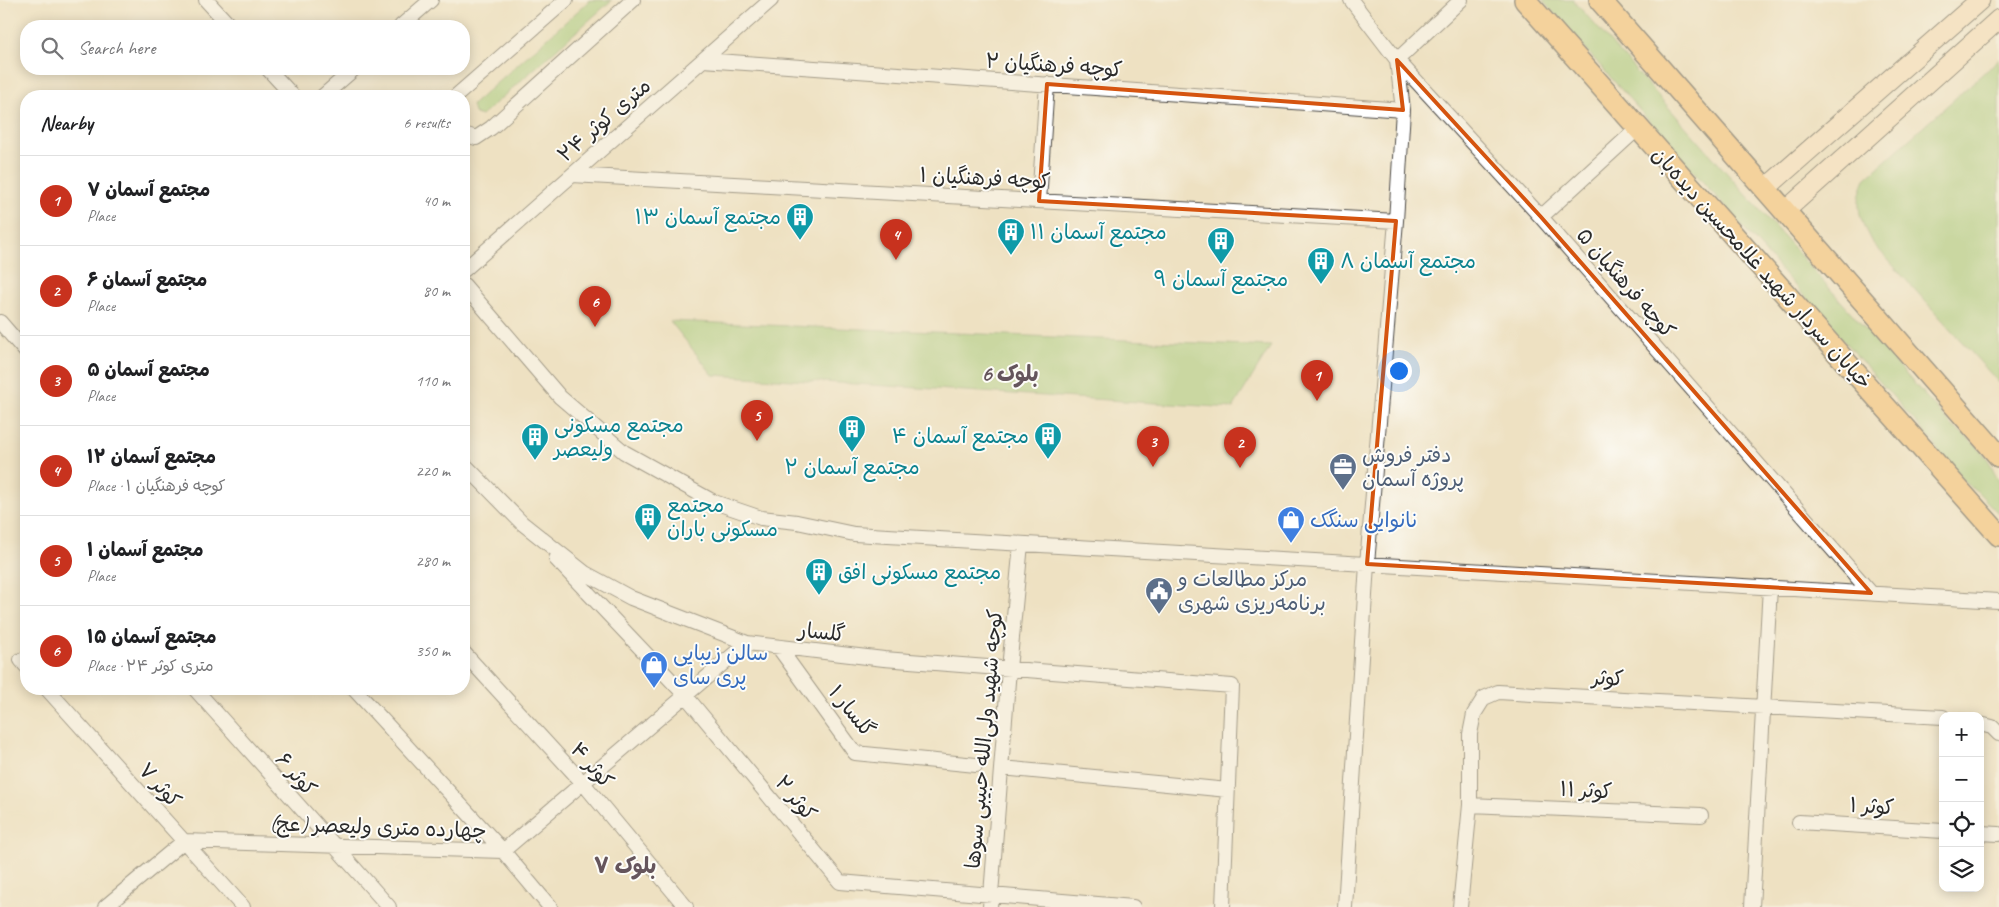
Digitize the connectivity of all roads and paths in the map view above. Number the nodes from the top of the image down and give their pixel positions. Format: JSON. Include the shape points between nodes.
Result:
{"nodes":[{"id":1,"x":206,"y":0,"type":"edge"},
{"id":2,"x":431,"y":0,"type":"edge"},
{"id":3,"x":566,"y":0,"type":"edge"},
{"id":4,"x":633,"y":0,"type":"edge"},
{"id":5,"x":771,"y":0,"type":"edge"},
{"id":6,"x":1351,"y":0,"type":"edge"},
{"id":7,"x":1461,"y":0,"type":"edge"},
{"id":8,"x":1524,"y":0,"type":"edge"},
{"id":9,"x":1600,"y":0,"type":"edge"},
{"id":10,"x":1980,"y":0,"type":"edge"},
{"id":11,"x":1999,"y":19,"type":"edge"},
{"id":12,"x":224,"y":20,"type":"edge"},
{"id":13,"x":409,"y":20,"type":"edge"},
{"id":14,"x":703,"y":60,"type":"junction"},
{"id":15,"x":1398,"y":60,"type":"junction"},
{"id":16,"x":274,"y":75,"type":"edge"},
{"id":17,"x":347,"y":75,"type":"edge"},
{"id":18,"x":1047,"y":84,"type":"junction"},
{"id":19,"x":287,"y":90,"type":"edge"},
{"id":20,"x":330,"y":90,"type":"edge"},
{"id":21,"x":463,"y":90,"type":"edge"},
{"id":22,"x":1403,"y":110,"type":"junction"},
{"id":23,"x":1638,"y":128,"type":"junction"},
{"id":24,"x":470,"y":136,"type":"edge"},
{"id":25,"x":572,"y":175,"type":"junction"},
{"id":26,"x":1765,"y":189,"type":"junction"},
{"id":27,"x":1039,"y":201,"type":"junction"},
{"id":28,"x":1785,"y":212,"type":"junction"},
{"id":29,"x":1541,"y":217,"type":"junction"},
{"id":30,"x":1396,"y":221,"type":"junction"},
{"id":31,"x":470,"y":265,"type":"edge"},
{"id":32,"x":470,"y":292,"type":"edge"},
{"id":33,"x":0,"y":322,"type":"edge"},
{"id":34,"x":20,"y":345,"type":"edge"},
{"id":35,"x":1999,"y":456,"type":"edge"},
{"id":36,"x":470,"y":470,"type":"edge"},
{"id":37,"x":522,"y":523,"type":"junction"},
{"id":38,"x":1999,"y":536,"type":"edge"},
{"id":39,"x":1021,"y":544,"type":"junction"},
{"id":40,"x":1367,"y":564,"type":"junction"},
{"id":41,"x":1770,"y":588,"type":"junction"},
{"id":42,"x":1871,"y":593,"type":"junction"},
{"id":43,"x":1999,"y":601,"type":"edge"},
{"id":44,"x":747,"y":644,"type":"junction"},
{"id":45,"x":779,"y":648,"type":"junction"},
{"id":46,"x":470,"y":659,"type":"edge"},
{"id":47,"x":1009,"y":669,"type":"junction"},
{"id":48,"x":52,"y":695,"type":"edge"},
{"id":49,"x":200,"y":695,"type":"edge"},
{"id":50,"x":360,"y":695,"type":"edge"},
{"id":51,"x":685,"y":696,"type":"junction"},
{"id":52,"x":1763,"y":707,"type":"junction"},
{"id":53,"x":1939,"y":718,"type":"edge"},
{"id":54,"x":1984,"y":725,"type":"edge"},
{"id":55,"x":1999,"y":734,"type":"edge"},
{"id":56,"x":976,"y":765,"type":"dead end"},
{"id":57,"x":1002,"y":768,"type":"junction"},
{"id":58,"x":583,"y":783,"type":"junction"},
{"id":59,"x":1228,"y":790,"type":"junction"},
{"id":60,"x":1470,"y":805,"type":"junction"},
{"id":61,"x":1701,"y":815,"type":"dead end"},
{"id":62,"x":1799,"y":822,"type":"dead end"},
{"id":63,"x":1939,"y":831,"type":"edge"},
{"id":64,"x":1984,"y":833,"type":"edge"},
{"id":65,"x":1999,"y":834,"type":"edge"},
{"id":66,"x":184,"y":841,"type":"junction"},
{"id":67,"x":333,"y":846,"type":"junction"},
{"id":68,"x":503,"y":851,"type":"junction"},
{"id":69,"x":990,"y":901,"type":"edge"},
{"id":70,"x":106,"y":907,"type":"edge"},
{"id":71,"x":244,"y":907,"type":"edge"},
{"id":72,"x":388,"y":907,"type":"edge"},
{"id":73,"x":550,"y":907,"type":"edge"},
{"id":74,"x":686,"y":907,"type":"edge"},
{"id":75,"x":1133,"y":907,"type":"edge"},
{"id":76,"x":1223,"y":907,"type":"edge"},
{"id":77,"x":1345,"y":907,"type":"edge"},
{"id":78,"x":1460,"y":907,"type":"edge"},
{"id":79,"x":1752,"y":907,"type":"edge"}],
"edges":[{"from":1,"to":12,"type":"street"},
{"from":2,"to":13,"type":"street"},
{"from":3,"to":21,"type":"street"},
{"from":4,"to":24,"type":"street","via":[[491,128],[476,138]]},
{"from":5,"to":14,"type":"street","name":"۲۴ متری کوثر"},
{"from":6,"to":15,"type":"street","name":"کوچه فرهنگیان ۵"},
{"from":7,"to":15,"type":"street"},
{"from":8,"to":23,"type":"main road","name":"خیابان سردار شهید غلامحسین دیده‌بان"},
{"from":9,"to":26,"type":"main road"},
{"from":10,"to":26,"type":"main road"},
{"from":11,"to":28,"type":"main road"},
{"from":14,"to":18,"type":"street","name":"کوچه فرهنگیان ۲"},
{"from":14,"to":25,"type":"street","name":"۲۴ متری کوثر"},
{"from":15,"to":22,"type":"street"},
{"from":15,"to":29,"type":"street","name":"کوچه فرهنگیان ۵"},
{"from":16,"to":19,"type":"street"},
{"from":17,"to":20,"type":"street"},
{"from":18,"to":22,"type":"street","name":"کوچه فرهنگیان ۲"},
{"from":18,"to":27,"type":"street"},
{"from":22,"to":30,"type":"street"},
{"from":23,"to":29,"type":"street"},
{"from":23,"to":38,"type":"main road","name":"خیابان سردار شهید غلامحسین دیده‌بان"},
{"from":25,"to":27,"type":"street","name":"کوچه فرهنگیان ۱"},
{"from":25,"to":31,"type":"street","name":"۲۴ متری کوثر"},
{"from":26,"to":28,"type":"main road"},
{"from":27,"to":30,"type":"street","name":"کوچه فرهنگیان ۱"},
{"from":28,"to":35,"type":"main road"},
{"from":29,"to":42,"type":"street","name":"کوچه فرهنگیان ۵"},
{"from":30,"to":40,"type":"street"},
{"from":32,"to":39,"type":"street","via":[[560,397],[624,452],[714,502],[762,518],[854,534]]},
{"from":33,"to":34,"type":"street"},
{"from":36,"to":37,"type":"street","name":"گلسار"},
{"from":37,"to":44,"type":"street","name":"گلسار","via":[[585,573],[631,598]]},
{"from":37,"to":51,"type":"street","name":"کوثر ۲"},
{"from":39,"to":40,"type":"street"},
{"from":39,"to":47,"type":"street","name":"کوچه شهید ولی‌الله حبیبی سوها"},
{"from":40,"to":41,"type":"street"},
{"from":40,"to":77,"type":"street"},
{"from":41,"to":42,"type":"street"},
{"from":41,"to":52,"type":"street"},
{"from":42,"to":43,"type":"street"},
{"from":44,"to":45,"type":"street","name":"گلسار"},
{"from":44,"to":51,"type":"street","name":"چهارده متری ولیعصر (عج)"},
{"from":45,"to":47,"type":"street","name":"گلسار"},
{"from":45,"to":56,"type":"street","name":"گلسار ۱","via":[[854,754]]},
{"from":46,"to":58,"type":"street","name":"کوثر ۴"},
{"from":47,"to":57,"type":"street","name":"کوچه شهید ولی‌الله حبیبی سوها"},
{"from":47,"to":59,"type":"street","name":"گلسار","via":[[1232,686]]},
{"from":48,"to":66,"type":"street","name":"کوثر ۷"},
{"from":49,"to":67,"type":"street","name":"کوثر ۶"},
{"from":50,"to":68,"type":"street"},
{"from":51,"to":58,"type":"street","name":"چهارده متری ولیعصر (عج)"},
{"from":51,"to":69,"type":"street","name":"کوثر ۲","via":[[840,882]]},
{"from":52,"to":53,"type":"street","name":"کوثر"},
{"from":52,"to":60,"type":"street","name":"کوثر","via":[[1498,692],[1484,698],[1474,714],[1470,734]]},
{"from":52,"to":79,"type":"street"},
{"from":54,"to":55,"type":"street"},
{"from":57,"to":59,"type":"street"},
{"from":57,"to":69,"type":"street","name":"کوچه شهید ولی‌الله حبیبی سوها"},
{"from":58,"to":68,"type":"street","name":"چهارده متری ولیعصر (عج)"},
{"from":58,"to":74,"type":"street","name":"کوثر ۴"},
{"from":59,"to":76,"type":"street"},
{"from":60,"to":61,"type":"street","name":"کوثر ۱۱"},
{"from":60,"to":78,"type":"street","name":"کوثر"},
{"from":62,"to":63,"type":"street","name":"کوثر ۱"},
{"from":64,"to":65,"type":"street"},
{"from":66,"to":67,"type":"street","name":"چهارده متری ولیعصر (عج)"},
{"from":66,"to":70,"type":"street"},
{"from":66,"to":71,"type":"street","name":"کوثر ۷"},
{"from":67,"to":68,"type":"street","name":"چهارده متری ولیعصر (عج)"},
{"from":67,"to":72,"type":"street","name":"کوثر ۶"},
{"from":68,"to":73,"type":"street"},
{"from":69,"to":75,"type":"street","name":"کوثر ۲"}]}
